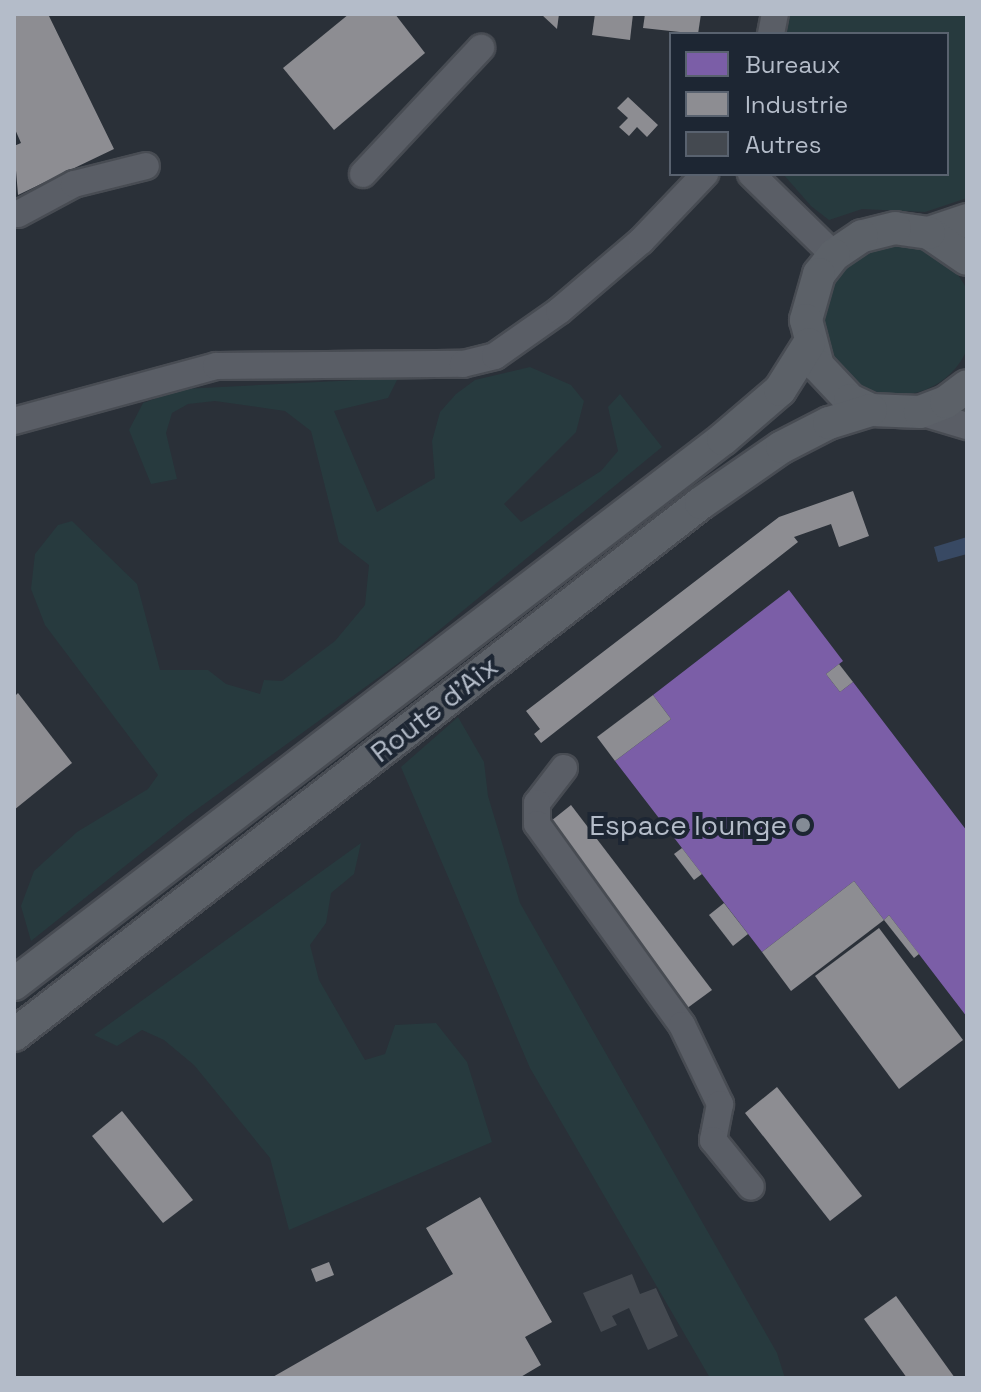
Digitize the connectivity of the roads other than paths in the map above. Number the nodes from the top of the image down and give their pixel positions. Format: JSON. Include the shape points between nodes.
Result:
{"nodes":[{"id":1,"x":481,"y":48,"type":"dead end"},
{"id":2,"x":146,"y":166,"type":"dead end"},
{"id":3,"x":363,"y":174,"type":"dead end"},
{"id":4,"x":703,"y":176,"type":"edge"},
{"id":5,"x":753,"y":176,"type":"edge"},
{"id":6,"x":18,"y":214,"type":"dead end"},
{"id":7,"x":967,"y":220,"type":"edge"},
{"id":8,"x":929,"y":233,"type":"junction"},
{"id":9,"x":834,"y":255,"type":"junction"},
{"id":10,"x":967,"y":259,"type":"edge"},
{"id":11,"x":809,"y":344,"type":"junction"},
{"id":12,"x":967,"y":386,"type":"edge"},
{"id":13,"x":871,"y":410,"type":"junction"},
{"id":14,"x":920,"y":412,"type":"junction"},
{"id":15,"x":14,"y":421,"type":"edge"},
{"id":16,"x":967,"y":426,"type":"edge"},
{"id":17,"x":564,"y":768,"type":"dead end"},
{"id":18,"x":14,"y":984,"type":"edge"},
{"id":19,"x":14,"y":1035,"type":"edge"},
{"id":20,"x":751,"y":1187,"type":"dead end"}],
"edges":[{"from":1,"to":3,"type":"street"},
{"from":2,"to":6,"type":"street","via":[[74,184]]},
{"from":4,"to":15,"type":"street","via":[[641,241],[559,311],[495,356],[463,364],[216,366]]},
{"from":5,"to":9,"type":"street"},
{"from":7,"to":8,"type":"main road"},
{"from":8,"to":9,"type":"main road","via":[[895,228],[862,236]]},
{"from":8,"to":10,"type":"main road"},
{"from":9,"to":11,"type":"main road","via":[[810,296]]},
{"from":11,"to":13,"type":"main road","via":[[832,385]]},
{"from":11,"to":18,"type":"main road","name":"Route d'Aix","via":[[780,390],[723,439]]},
{"from":12,"to":14,"type":"main road"},
{"from":13,"to":14,"type":"main road"},
{"from":13,"to":19,"type":"main road","name":"Route d'Aix","via":[[829,423],[782,447],[701,503]]},
{"from":14,"to":16,"type":"street"},
{"from":17,"to":20,"type":"street","via":[[537,803],[537,824],[682,1025],[720,1104],[713,1140]]}]}
